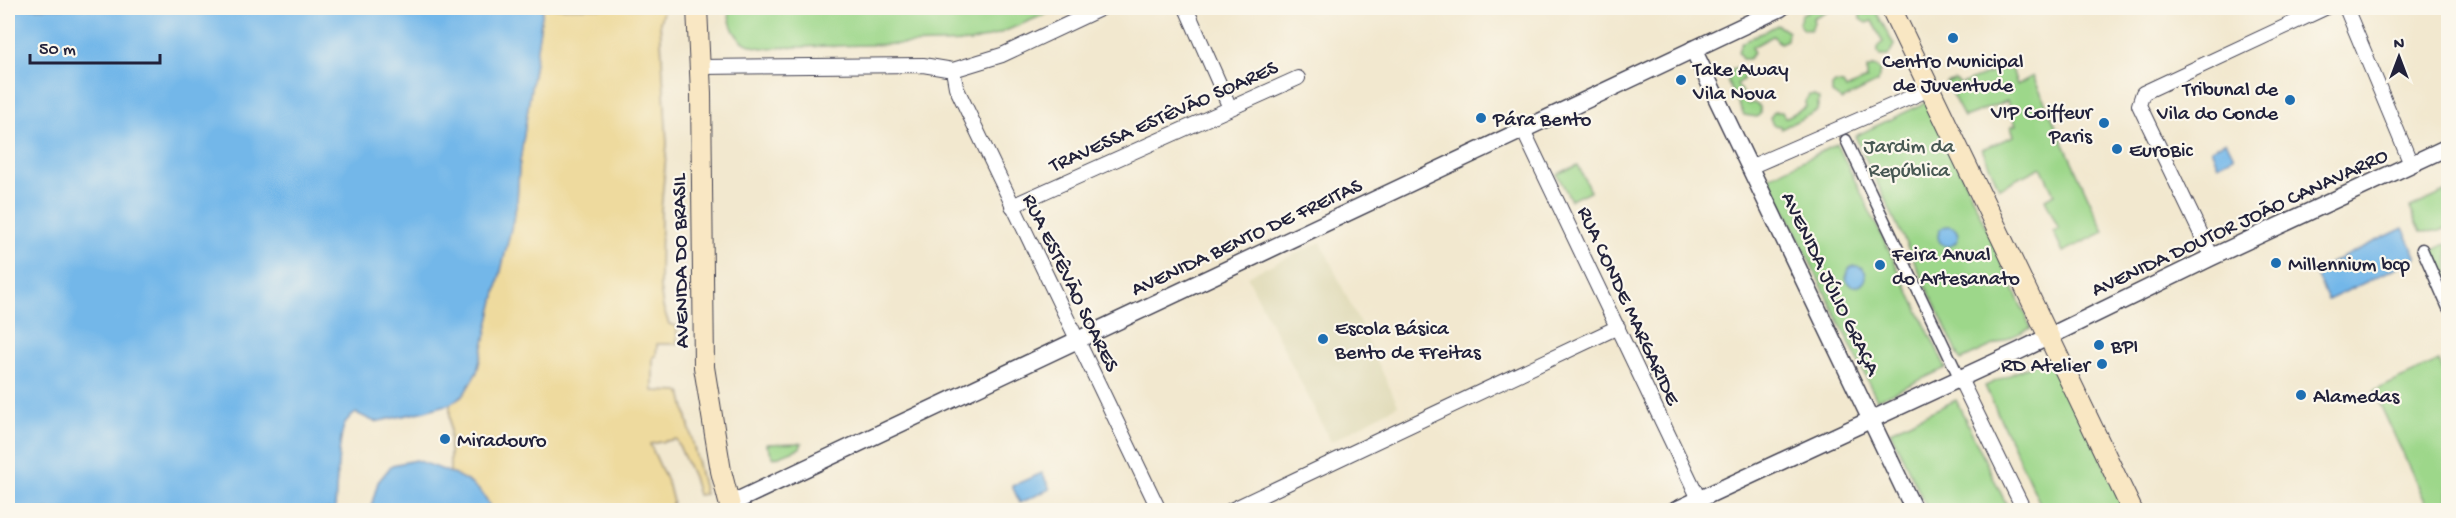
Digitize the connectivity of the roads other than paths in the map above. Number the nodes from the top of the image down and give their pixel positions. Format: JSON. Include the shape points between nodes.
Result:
{"nodes":[{"id":1,"x":697,"y":8,"type":"edge"},
{"id":2,"x":1102,"y":8,"type":"edge"},
{"id":3,"x":1186,"y":8,"type":"edge"},
{"id":4,"x":1781,"y":8,"type":"edge"},
{"id":5,"x":1891,"y":8,"type":"edge"},
{"id":6,"x":2325,"y":8,"type":"edge"},
{"id":7,"x":2346,"y":8,"type":"edge"},
{"id":8,"x":1693,"y":49,"type":"junction"},
{"id":9,"x":700,"y":67,"type":"junction"},
{"id":10,"x":953,"y":70,"type":"junction"},
{"id":11,"x":1298,"y":78,"type":"dead end"},
{"id":12,"x":1932,"y":88,"type":"junction"},
{"id":13,"x":1230,"y":108,"type":"junction"},
{"id":14,"x":1523,"y":130,"type":"junction"},
{"id":15,"x":1846,"y":140,"type":"dead end"},
{"id":16,"x":2448,"y":147,"type":"edge"},
{"id":17,"x":2411,"y":164,"type":"junction"},
{"id":18,"x":1750,"y":167,"type":"junction"},
{"id":19,"x":1012,"y":206,"type":"junction"},
{"id":20,"x":2422,"y":249,"type":"dead end"},
{"id":21,"x":2212,"y":257,"type":"junction"},
{"id":22,"x":2448,"y":308,"type":"edge"},
{"id":23,"x":1618,"y":327,"type":"junction"},
{"id":24,"x":2049,"y":337,"type":"junction"},
{"id":25,"x":1077,"y":342,"type":"junction"},
{"id":26,"x":1960,"y":379,"type":"junction"},
{"id":27,"x":1871,"y":420,"type":"junction"},
{"id":28,"x":1699,"y":500,"type":"junction"},
{"id":29,"x":730,"y":507,"type":"edge"},
{"id":30,"x":1159,"y":510,"type":"edge"},
{"id":31,"x":1231,"y":510,"type":"edge"},
{"id":32,"x":1676,"y":510,"type":"edge"},
{"id":33,"x":1914,"y":510,"type":"edge"},
{"id":34,"x":2024,"y":510,"type":"edge"},
{"id":35,"x":2132,"y":510,"type":"edge"}],
"edges":[{"from":1,"to":9,"type":"main road","name":"AVENIDA DO BRASIL"},
{"from":2,"to":10,"type":"street","via":[[1002,55]]},
{"from":3,"to":13,"type":"street"},
{"from":4,"to":8,"type":"street","name":"AVENIDA BENTO DE FREITAS"},
{"from":5,"to":12,"type":"main road"},
{"from":6,"to":21,"type":"street","via":[[2143,93],[2139,105]]},
{"from":7,"to":17,"type":"street"},
{"from":8,"to":14,"type":"street","name":"AVENIDA BENTO DE FREITAS"},
{"from":8,"to":18,"type":"street","name":"AVENIDA JÚLIO GRAÇA"},
{"from":9,"to":10,"type":"street","via":[[923,65]]},
{"from":9,"to":29,"type":"main road","name":"AVENIDA DO BRASIL","via":[[704,367]]},
{"from":10,"to":19,"type":"street","name":"RUA ESTÊVÃO SOARES","via":[[956,87]]},
{"from":11,"to":13,"type":"street","name":"TRAVESSA ESTÊVÃO SOARES"},
{"from":12,"to":18,"type":"street"},
{"from":12,"to":24,"type":"main road"},
{"from":13,"to":19,"type":"street","name":"TRAVESSA ESTÊVÃO SOARES"},
{"from":14,"to":23,"type":"street","name":"RUA CONDE MARGARIDE"},
{"from":14,"to":25,"type":"street","name":"AVENIDA BENTO DE FREITAS"},
{"from":15,"to":26,"type":"street"},
{"from":16,"to":17,"type":"street","name":"AVENIDA DOUTOR JOÃO CANAVARRO"},
{"from":17,"to":21,"type":"street","name":"AVENIDA DOUTOR JOÃO CANAVARRO"},
{"from":18,"to":27,"type":"street","name":"AVENIDA JÚLIO GRAÇA"},
{"from":19,"to":25,"type":"street","name":"RUA ESTÊVÃO SOARES"},
{"from":20,"to":22,"type":"street"},
{"from":21,"to":24,"type":"street","name":"AVENIDA DOUTOR JOÃO CANAVARRO"},
{"from":23,"to":28,"type":"street","name":"RUA CONDE MARGARIDE"},
{"from":23,"to":31,"type":"street"},
{"from":24,"to":26,"type":"street"},
{"from":24,"to":35,"type":"main road"},
{"from":25,"to":29,"type":"street","name":"AVENIDA BENTO DE FREITAS"},
{"from":25,"to":30,"type":"street","name":"RUA ESTÊVÃO SOARES"},
{"from":26,"to":27,"type":"street"},
{"from":26,"to":34,"type":"street"},
{"from":27,"to":28,"type":"street"},
{"from":27,"to":33,"type":"street","name":"AVENIDA JÚLIO GRAÇA"},
{"from":28,"to":32,"type":"street"}]}
